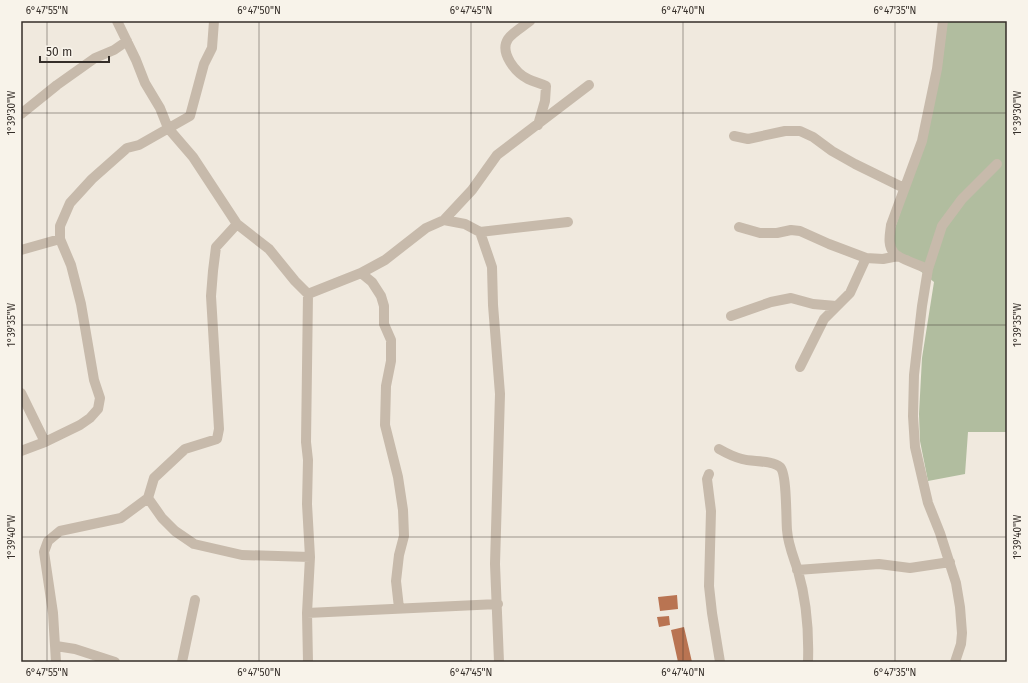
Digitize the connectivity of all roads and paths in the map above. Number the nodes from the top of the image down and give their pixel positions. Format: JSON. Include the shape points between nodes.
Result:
{"nodes":[{"id":1,"x":117,"y":21,"type":"edge"},
{"id":2,"x":214,"y":21,"type":"edge"},
{"id":3,"x":530,"y":21,"type":"edge"},
{"id":4,"x":943,"y":21,"type":"edge"},
{"id":5,"x":126,"y":41,"type":"junction"},
{"id":6,"x":589,"y":85,"type":"dead end"},
{"id":7,"x":21,"y":114,"type":"edge"},
{"id":8,"x":538,"y":125,"type":"junction"},
{"id":9,"x":168,"y":128,"type":"junction"},
{"id":10,"x":734,"y":136,"type":"dead end"},
{"id":11,"x":997,"y":164,"type":"dead end"},
{"id":12,"x":904,"y":188,"type":"junction"},
{"id":13,"x":444,"y":220,"type":"junction"},
{"id":14,"x":568,"y":222,"type":"dead end"},
{"id":15,"x":236,"y":224,"type":"junction"},
{"id":16,"x":738,"y":227,"type":"dead end"},
{"id":17,"x":480,"y":232,"type":"junction"},
{"id":18,"x":60,"y":239,"type":"junction"},
{"id":19,"x":21,"y":250,"type":"edge"},
{"id":20,"x":898,"y":256,"type":"junction"},
{"id":21,"x":866,"y":258,"type":"junction"},
{"id":22,"x":928,"y":269,"type":"junction"},
{"id":23,"x":361,"y":273,"type":"junction"},
{"id":24,"x":308,"y":294,"type":"junction"},
{"id":25,"x":836,"y":306,"type":"junction"},
{"id":26,"x":731,"y":316,"type":"dead end"},
{"id":27,"x":800,"y":367,"type":"dead end"},
{"id":28,"x":21,"y":393,"type":"edge"},
{"id":29,"x":45,"y":442,"type":"junction"},
{"id":30,"x":719,"y":449,"type":"dead end"},
{"id":31,"x":21,"y":451,"type":"edge"},
{"id":32,"x":709,"y":474,"type":"dead end"},
{"id":33,"x":148,"y":498,"type":"junction"},
{"id":34,"x":310,"y":557,"type":"junction"},
{"id":35,"x":950,"y":562,"type":"junction"},
{"id":36,"x":797,"y":570,"type":"junction"},
{"id":37,"x":195,"y":600,"type":"dead end"},
{"id":38,"x":498,"y":604,"type":"junction"},
{"id":39,"x":398,"y":608,"type":"junction"},
{"id":40,"x":307,"y":613,"type":"junction"},
{"id":41,"x":56,"y":646,"type":"junction"},
{"id":42,"x":56,"y":662,"type":"edge"},
{"id":43,"x":115,"y":662,"type":"edge"},
{"id":44,"x":182,"y":662,"type":"edge"},
{"id":45,"x":308,"y":662,"type":"edge"},
{"id":46,"x":499,"y":662,"type":"edge"},
{"id":47,"x":720,"y":662,"type":"edge"},
{"id":48,"x":808,"y":662,"type":"edge"},
{"id":49,"x":956,"y":662,"type":"edge"}],
"edges":[{"from":1,"to":5,"type":"street"},
{"from":2,"to":9,"type":"street","via":[[212,48],[204,64],[190,116]]},
{"from":3,"to":8,"type":"street","via":[[508,39],[506,49],[508,58],[518,72],[546,86],[545,101]]},
{"from":4,"to":12,"type":"street","via":[[926,125]]},
{"from":5,"to":7,"type":"street","via":[[114,50],[95,58]]},
{"from":5,"to":9,"type":"street"},
{"from":6,"to":8,"type":"street"},
{"from":8,"to":13,"type":"street","via":[[497,155],[472,190]]},
{"from":9,"to":15,"type":"street","via":[[193,157]]},
{"from":9,"to":18,"type":"street","via":[[139,145],[127,148],[92,179],[70,204],[60,226]]},
{"from":10,"to":12,"type":"street","via":[[748,139],[785,131],[800,131],[855,164]]},
{"from":11,"to":22,"type":"street","via":[[962,199],[942,226]]},
{"from":12,"to":20,"type":"street","via":[[891,225],[889,239],[893,253]]},
{"from":13,"to":17,"type":"street","via":[[465,224]]},
{"from":13,"to":23,"type":"street","via":[[426,228],[385,260]]},
{"from":14,"to":17,"type":"street"},
{"from":15,"to":24,"type":"street","via":[[270,249]]},
{"from":15,"to":33,"type":"street","via":[[216,247],[211,296],[219,434],[217,439],[185,449],[154,478]]},
{"from":16,"to":21,"type":"street","via":[[760,233],[800,231]]},
{"from":17,"to":38,"type":"street","via":[[492,267],[500,394],[495,564]]},
{"from":18,"to":19,"type":"street"},
{"from":18,"to":29,"type":"street","via":[[71,265],[81,304],[94,380],[100,398],[98,409],[90,418]]},
{"from":20,"to":21,"type":"street","via":[[883,259]]},
{"from":20,"to":22,"type":"street"},
{"from":21,"to":25,"type":"street","via":[[850,293]]},
{"from":22,"to":35,"type":"street","via":[[914,375],[915,447],[928,503]]},
{"from":23,"to":24,"type":"street"},
{"from":23,"to":39,"type":"street","via":[[372,282],[381,296],[384,324],[391,340],[385,426],[398,477],[403,510],[404,536],[396,581]]},
{"from":24,"to":34,"type":"street","via":[[306,442]]},
{"from":25,"to":26,"type":"street","via":[[813,304],[791,298]]},
{"from":25,"to":27,"type":"street","via":[[824,319]]},
{"from":28,"to":29,"type":"street"},
{"from":29,"to":31,"type":"street"},
{"from":30,"to":36,"type":"street","via":[[741,459],[775,464],[781,468],[785,487],[787,533]]},
{"from":32,"to":47,"type":"street","via":[[709,586]]},
{"from":33,"to":34,"type":"street","via":[[175,531],[194,544],[242,555]]},
{"from":33,"to":41,"type":"street","via":[[121,518],[60,531],[48,541],[44,552]]},
{"from":34,"to":40,"type":"street"},
{"from":35,"to":36,"type":"street","via":[[910,568],[879,564]]},
{"from":35,"to":49,"type":"street","via":[[956,583],[962,633]]},
{"from":36,"to":48,"type":"street","via":[[809,631]]},
{"from":37,"to":44,"type":"street"},
{"from":38,"to":39,"type":"street"},
{"from":38,"to":46,"type":"street"},
{"from":39,"to":40,"type":"street"},
{"from":40,"to":45,"type":"street"},
{"from":41,"to":42,"type":"street"},
{"from":41,"to":43,"type":"street","via":[[75,649]]}]}
